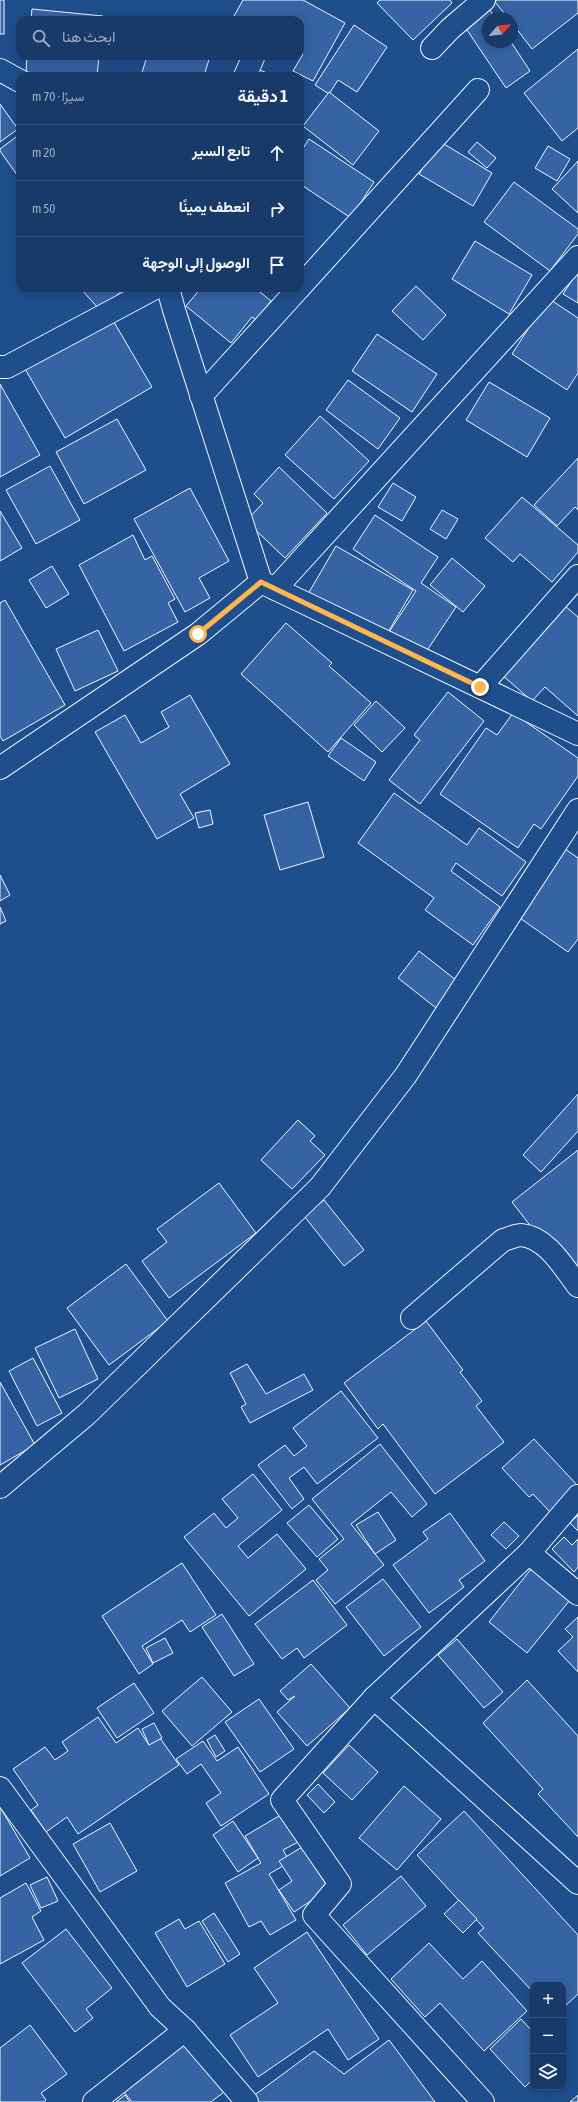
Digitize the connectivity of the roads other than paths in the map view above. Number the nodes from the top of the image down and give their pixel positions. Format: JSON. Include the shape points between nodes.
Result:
{"nodes":[{"id":1,"x":484,"y":0,"type":"edge"},
{"id":2,"x":432,"y":48,"type":"dead end"},
{"id":3,"x":0,"y":70,"type":"edge"},
{"id":4,"x":16,"y":79,"type":"edge"},
{"id":5,"x":478,"y":90,"type":"dead end"},
{"id":6,"x":578,"y":257,"type":"edge"},
{"id":7,"x":304,"y":284,"type":"edge"},
{"id":8,"x":147,"y":292,"type":"edge"},
{"id":9,"x":169,"y":292,"type":"edge"},
{"id":10,"x":296,"y":292,"type":"edge"},
{"id":11,"x":0,"y":367,"type":"edge"},
{"id":12,"x":201,"y":396,"type":"junction"},
{"id":13,"x":578,"y":576,"type":"edge"},
{"id":14,"x":268,"y":586,"type":"junction"},
{"id":15,"x":480,"y":687,"type":"junction"},
{"id":16,"x":578,"y":734,"type":"edge"},
{"id":17,"x":0,"y":768,"type":"edge"},
{"id":18,"x":578,"y":810,"type":"edge"},
{"id":19,"x":578,"y":1286,"type":"edge"},
{"id":20,"x":412,"y":1318,"type":"dead end"},
{"id":21,"x":0,"y":1487,"type":"edge"},
{"id":22,"x":578,"y":1496,"type":"edge"},
{"id":23,"x":529,"y":1552,"type":"junction"},
{"id":24,"x":578,"y":1594,"type":"edge"},
{"id":25,"x":374,"y":1698,"type":"junction"},
{"id":26,"x":0,"y":1788,"type":"edge"},
{"id":27,"x":578,"y":1884,"type":"edge"},
{"id":28,"x":185,"y":2030,"type":"junction"},
{"id":29,"x":94,"y":2102,"type":"edge"},
{"id":30,"x":247,"y":2102,"type":"edge"},
{"id":31,"x":483,"y":2102,"type":"edge"}],
"edges":[{"from":1,"to":2,"type":"street"},
{"from":3,"to":4,"type":"street"},
{"from":5,"to":7,"type":"street"},
{"from":6,"to":14,"type":"street"},
{"from":8,"to":11,"type":"street","via":[[7,366]]},
{"from":9,"to":12,"type":"street"},
{"from":10,"to":12,"type":"street"},
{"from":12,"to":14,"type":"street"},
{"from":13,"to":15,"type":"street"},
{"from":14,"to":15,"type":"street"},
{"from":14,"to":17,"type":"street"},
{"from":15,"to":16,"type":"street"},
{"from":18,"to":21,"type":"street","via":[[406,1075],[320,1187],[87,1414]]},
{"from":19,"to":20,"type":"street","via":[[555,1256],[540,1242],[520,1235],[503,1240]]},
{"from":22,"to":23,"type":"street"},
{"from":23,"to":24,"type":"street"},
{"from":23,"to":25,"type":"street"},
{"from":25,"to":27,"type":"street"},
{"from":25,"to":31,"type":"street","via":[[282,1800],[340,1884],[314,1915]]},
{"from":26,"to":28,"type":"street","via":[[160,2007]]},
{"from":28,"to":29,"type":"street"},
{"from":28,"to":30,"type":"street"}]}
